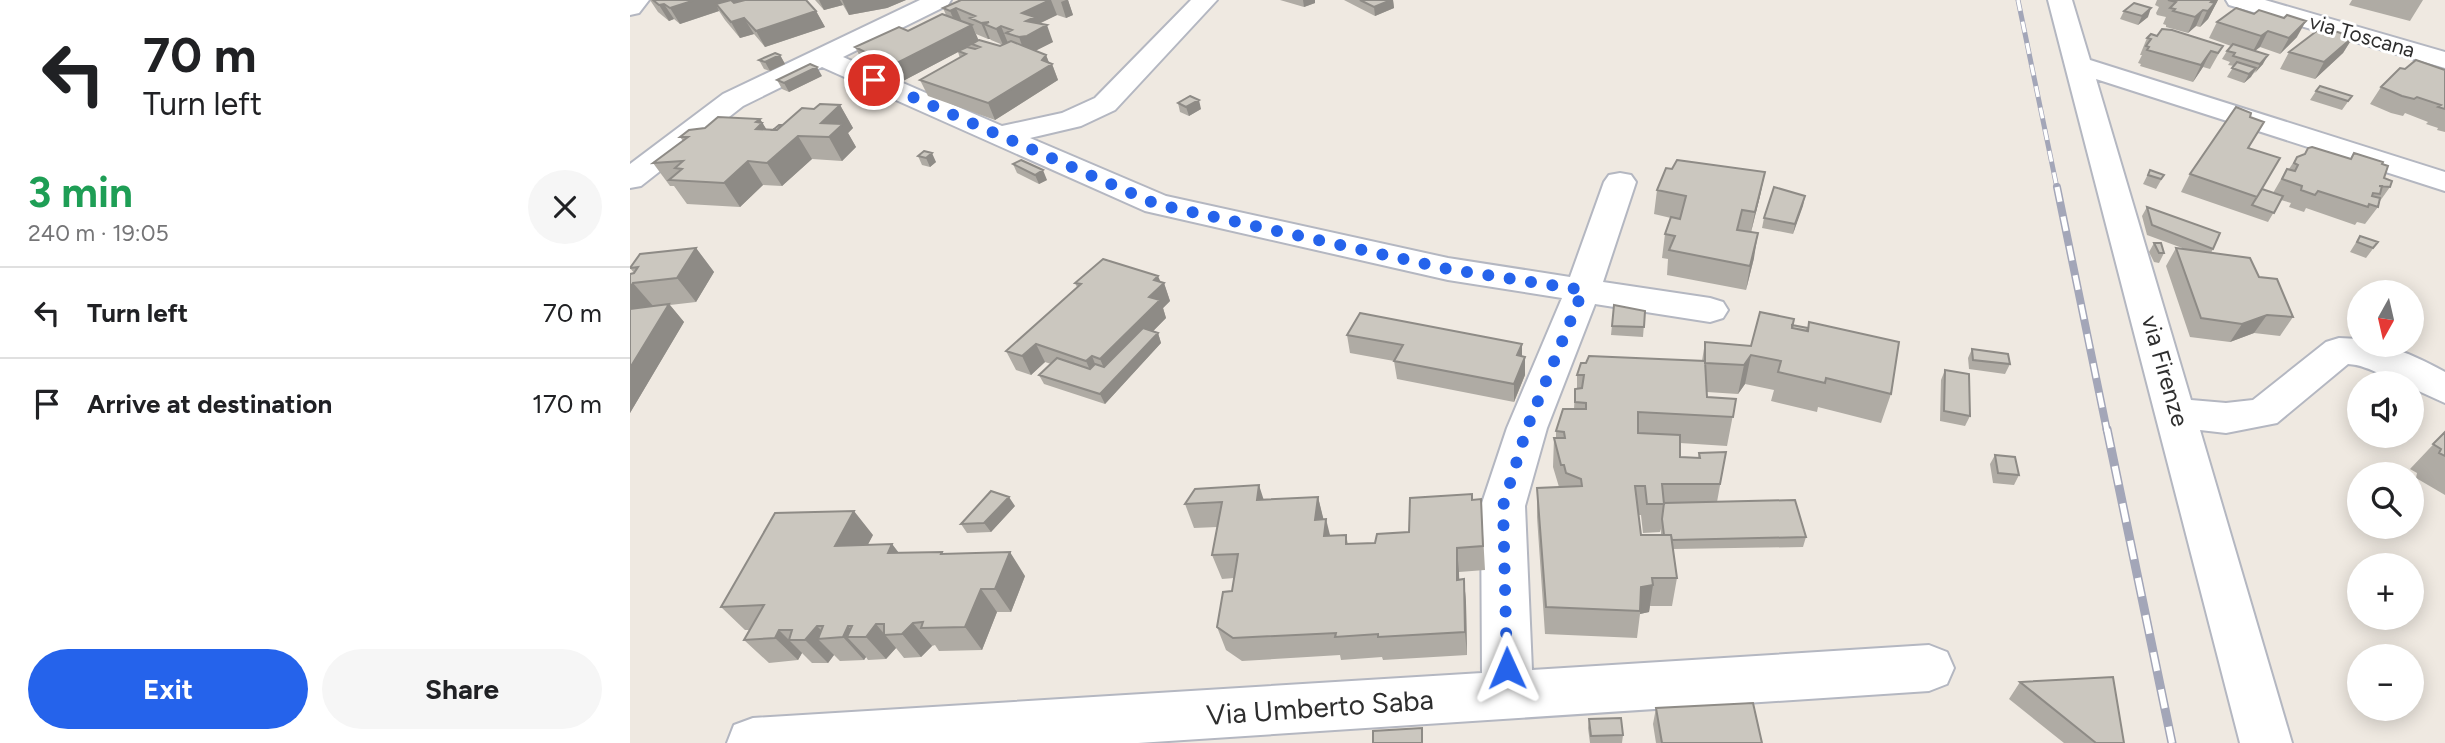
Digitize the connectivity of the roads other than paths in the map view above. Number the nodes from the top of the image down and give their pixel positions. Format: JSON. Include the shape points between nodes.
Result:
{"nodes":[{"id":1,"x":637,"y":0,"type":"edge"},
{"id":2,"x":939,"y":0,"type":"edge"},
{"id":3,"x":1205,"y":0,"type":"edge"},
{"id":4,"x":2060,"y":0,"type":"edge"},
{"id":5,"x":2238,"y":0,"type":"edge"},
{"id":6,"x":630,"y":8,"type":"edge"},
{"id":7,"x":824,"y":58,"type":"junction"},
{"id":8,"x":2445,"y":60,"type":"edge"},
{"id":9,"x":2079,"y":65,"type":"junction"},
{"id":10,"x":1000,"y":135,"type":"junction"},
{"id":11,"x":630,"y":179,"type":"edge"},
{"id":12,"x":1620,"y":182,"type":"dead end"},
{"id":13,"x":2445,"y":183,"type":"edge"},
{"id":14,"x":1583,"y":290,"type":"junction"},
{"id":15,"x":1710,"y":310,"type":"dead end"},
{"id":16,"x":2445,"y":389,"type":"edge"},
{"id":17,"x":2176,"y":413,"type":"junction"},
{"id":18,"x":1929,"y":668,"type":"dead end"},
{"id":19,"x":1508,"y":695,"type":"junction"},
{"id":20,"x":752,"y":743,"type":"edge"},
{"id":21,"x":2266,"y":743,"type":"edge"}],
"edges":[{"from":1,"to":6,"type":"street"},
{"from":2,"to":7,"type":"street"},
{"from":3,"to":10,"type":"street","via":[[1105,104],[1072,120]]},
{"from":4,"to":9,"type":"street","name":"via Firenze"},
{"from":5,"to":8,"type":"street","name":"via Toscana"},
{"from":7,"to":10,"type":"street"},
{"from":7,"to":11,"type":"street","via":[[733,100]]},
{"from":9,"to":13,"type":"street"},
{"from":9,"to":17,"type":"street","name":"via Firenze"},
{"from":10,"to":14,"type":"street","via":[[1156,204],[1448,269]]},
{"from":12,"to":14,"type":"street"},
{"from":14,"to":15,"type":"street"},
{"from":14,"to":19,"type":"street","via":[[1527,428],[1503,506]]},
{"from":16,"to":17,"type":"street","via":[[2394,363],[2351,350],[2339,351],[2263,413],[2225,418]]},
{"from":17,"to":21,"type":"street","name":"via Firenze"},
{"from":18,"to":19,"type":"street","name":"Via Umberto Saba"},
{"from":19,"to":20,"type":"street","name":"Via Umberto Saba"}]}
